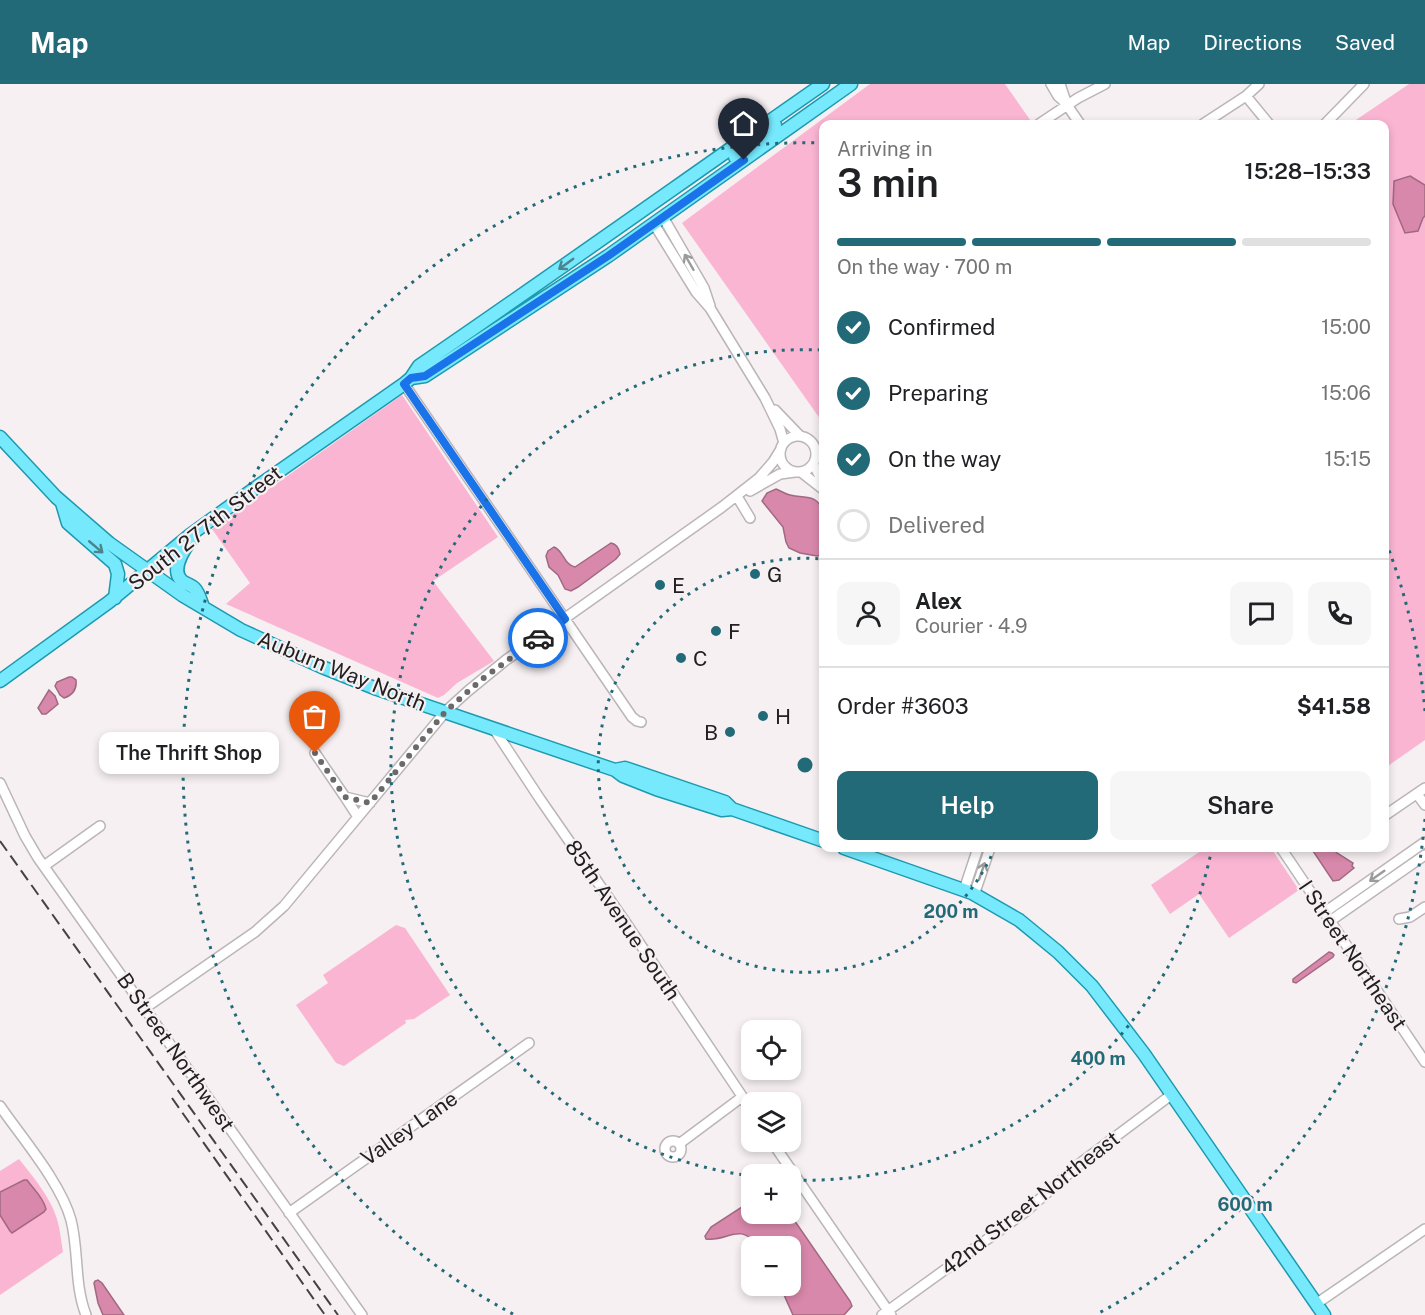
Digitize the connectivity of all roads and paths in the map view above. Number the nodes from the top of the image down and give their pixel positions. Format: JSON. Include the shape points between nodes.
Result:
{"nodes":[{"id":1,"x":823,"y":84,"type":"edge"},
{"id":2,"x":838,"y":84,"type":"edge"},
{"id":3,"x":851,"y":84,"type":"edge"},
{"id":4,"x":1051,"y":84,"type":"edge"},
{"id":5,"x":1060,"y":84,"type":"edge"},
{"id":6,"x":1105,"y":84,"type":"edge"},
{"id":7,"x":1259,"y":84,"type":"edge"},
{"id":8,"x":1364,"y":84,"type":"edge"},
{"id":9,"x":1246,"y":96,"type":"junction"},
{"id":10,"x":1067,"y":105,"type":"junction"},
{"id":11,"x":784,"y":111,"type":"junction"},
{"id":12,"x":811,"y":112,"type":"junction"},
{"id":13,"x":1045,"y":120,"type":"edge"},
{"id":14,"x":1077,"y":120,"type":"edge"},
{"id":15,"x":1209,"y":120,"type":"edge"},
{"id":16,"x":1266,"y":120,"type":"edge"},
{"id":17,"x":1329,"y":120,"type":"edge"},
{"id":18,"x":658,"y":220,"type":"junction"},
{"id":19,"x":613,"y":230,"type":"junction"},
{"id":20,"x":407,"y":381,"type":"junction"},
{"id":21,"x":765,"y":398,"type":"junction"},
{"id":22,"x":800,"y":436,"type":"junction"},
{"id":23,"x":0,"y":437,"type":"edge"},
{"id":24,"x":782,"y":446,"type":"junction"},
{"id":25,"x":814,"y":465,"type":"junction"},
{"id":26,"x":798,"y":472,"type":"junction"},
{"id":27,"x":819,"y":475,"type":"edge"},
{"id":28,"x":819,"y":487,"type":"edge"},
{"id":29,"x":738,"y":498,"type":"junction"},
{"id":30,"x":61,"y":502,"type":"junction"},
{"id":31,"x":722,"y":507,"type":"junction"},
{"id":32,"x":750,"y":518,"type":"dead end"},
{"id":33,"x":201,"y":527,"type":"junction"},
{"id":34,"x":149,"y":570,"type":"junction"},
{"id":35,"x":115,"y":598,"type":"junction"},
{"id":36,"x":203,"y":607,"type":"junction"},
{"id":37,"x":565,"y":619,"type":"junction"},
{"id":38,"x":0,"y":681,"type":"edge"},
{"id":39,"x":446,"y":711,"type":"junction"},
{"id":40,"x":641,"y":722,"type":"dead end"},
{"id":41,"x":494,"y":729,"type":"junction"},
{"id":42,"x":315,"y":753,"type":"dead end"},
{"id":43,"x":615,"y":770,"type":"junction"},
{"id":44,"x":0,"y":783,"type":"edge"},
{"id":45,"x":1421,"y":791,"type":"edge"},
{"id":46,"x":345,"y":797,"type":"junction"},
{"id":47,"x":370,"y":803,"type":"junction"},
{"id":48,"x":1425,"y":805,"type":"edge"},
{"id":49,"x":731,"y":808,"type":"junction"},
{"id":50,"x":1389,"y":813,"type":"edge"},
{"id":51,"x":358,"y":817,"type":"junction"},
{"id":52,"x":100,"y":826,"type":"dead end"},
{"id":53,"x":819,"y":838,"type":"edge"},
{"id":54,"x":1425,"y":842,"type":"edge"},
{"id":55,"x":855,"y":852,"type":"edge"},
{"id":56,"x":977,"y":852,"type":"edge"},
{"id":57,"x":988,"y":852,"type":"edge"},
{"id":58,"x":1284,"y":852,"type":"edge"},
{"id":59,"x":1425,"y":855,"type":"edge"},
{"id":60,"x":44,"y":866,"type":"junction"},
{"id":61,"x":969,"y":893,"type":"junction"},
{"id":62,"x":1425,"y":907,"type":"edge"},
{"id":63,"x":1327,"y":916,"type":"junction"},
{"id":64,"x":1399,"y":920,"type":"dead end"},
{"id":65,"x":145,"y":1008,"type":"junction"},
{"id":66,"x":529,"y":1043,"type":"dead end"},
{"id":67,"x":1425,"y":1062,"type":"edge"},
{"id":68,"x":1171,"y":1095,"type":"junction"},
{"id":69,"x":741,"y":1096,"type":"edge"},
{"id":70,"x":741,"y":1098,"type":"edge"},
{"id":71,"x":0,"y":1107,"type":"edge"},
{"id":72,"x":679,"y":1144,"type":"dead end"},
{"id":73,"x":779,"y":1152,"type":"edge"},
{"id":74,"x":289,"y":1213,"type":"junction"},
{"id":75,"x":1425,"y":1229,"type":"edge"},
{"id":76,"x":1320,"y":1310,"type":"edge"},
{"id":77,"x":887,"y":1314,"type":"edge"},
{"id":78,"x":86,"y":1315,"type":"edge"},
{"id":79,"x":362,"y":1315,"type":"edge"}],
"edges":[{"from":1,"to":11,"type":"main road","name":"South 277th Street"},
{"from":2,"to":12,"type":"main road","via":[[822,96]]},
{"from":3,"to":12,"type":"main road","name":"South 277th Street"},
{"from":4,"to":10,"type":"street"},
{"from":5,"to":10,"type":"street"},
{"from":6,"to":10,"type":"street"},
{"from":7,"to":9,"type":"street"},
{"from":8,"to":17,"type":"street"},
{"from":9,"to":15,"type":"street"},
{"from":9,"to":16,"type":"street"},
{"from":10,"to":13,"type":"street"},
{"from":10,"to":14,"type":"street"},
{"from":11,"to":18,"type":"main road","via":[[774,128],[663,208]]},
{"from":11,"to":19,"type":"main road","name":"South 277th Street"},
{"from":12,"to":18,"type":"main road","name":"South 277th Street"},
{"from":18,"to":19,"type":"main road","via":[[636,220]]},
{"from":18,"to":20,"type":"main road","name":"South 277th Street","via":[[425,376]]},
{"from":18,"to":21,"type":"street","via":[[696,292],[710,308]]},
{"from":19,"to":20,"type":"main road","name":"South 277th Street","one_way":true,"via":[[419,366]]},
{"from":20,"to":33,"type":"main road","name":"South 277th Street"},
{"from":20,"to":37,"type":"street"},
{"from":21,"to":22,"type":"street"},
{"from":21,"to":24,"type":"street","via":[[780,429]]},
{"from":22,"to":24,"type":"street"},
{"from":22,"to":25,"type":"street","via":[[814,446]]},
{"from":23,"to":30,"type":"main road"},
{"from":24,"to":26,"type":"street","via":[[781,461],[789,470]]},
{"from":24,"to":31,"type":"street","via":[[759,478]]},
{"from":25,"to":26,"type":"street"},
{"from":25,"to":27,"type":"street"},
{"from":26,"to":28,"type":"street"},
{"from":26,"to":29,"type":"street","via":[[771,478]]},
{"from":29,"to":31,"type":"street"},
{"from":29,"to":32,"type":"street"},
{"from":30,"to":34,"type":"main road","name":"Auburn Way North","via":[[109,543]]},
{"from":30,"to":35,"type":"main road","one_way":true,"via":[[68,523],[115,564]]},
{"from":31,"to":37,"type":"street"},
{"from":33,"to":34,"type":"main road","name":"South 277th Street"},
{"from":33,"to":36,"type":"main road","via":[[185,548],[177,569],[182,581],[196,590]]},
{"from":34,"to":35,"type":"main road","name":"South 277th Street"},
{"from":34,"to":36,"type":"main road","name":"Auburn Way North"},
{"from":35,"to":38,"type":"main road","name":"South 277th Street"},
{"from":36,"to":39,"type":"main road","name":"Auburn Way North","via":[[241,630],[322,667]]},
{"from":37,"to":39,"type":"street","via":[[506,660]]},
{"from":37,"to":40,"type":"street","via":[[632,717]]},
{"from":39,"to":41,"type":"main road","name":"Auburn Way North"},
{"from":39,"to":47,"type":"street"},
{"from":41,"to":43,"type":"main road","name":"Auburn Way North"},
{"from":41,"to":69,"type":"street","name":"85th Avenue South"},
{"from":42,"to":46,"type":"street"},
{"from":43,"to":49,"type":"main road","name":"Auburn Way North","via":[[696,802],[722,810]]},
{"from":43,"to":49,"type":"main road","name":"Auburn Way North","via":[[626,768],[725,802]]},
{"from":44,"to":60,"type":"street","name":"B Street Northwest","via":[[30,847]]},
{"from":45,"to":48,"type":"street"},
{"from":45,"to":50,"type":"street"},
{"from":46,"to":47,"type":"street"},
{"from":46,"to":51,"type":"street"},
{"from":47,"to":51,"type":"street"},
{"from":49,"to":53,"type":"main road","name":"Auburn Way North"},
{"from":51,"to":65,"type":"street","via":[[284,906],[255,932]]},
{"from":52,"to":60,"type":"street"},
{"from":54,"to":63,"type":"street","one_way":true},
{"from":55,"to":61,"type":"main road"},
{"from":56,"to":61,"type":"street"},
{"from":61,"to":57,"type":"street","one_way":true},
{"from":58,"to":63,"type":"street","name":"I Street Northeast"},
{"from":59,"to":63,"type":"street"},
{"from":60,"to":65,"type":"street","name":"B Street Northwest"},
{"from":61,"to":68,"type":"main road","via":[[1019,920],[1058,952],[1092,986]]},
{"from":62,"to":64,"type":"street"},
{"from":63,"to":67,"type":"street","name":"I Street Northeast"},
{"from":65,"to":74,"type":"street","name":"B Street Northwest"},
{"from":66,"to":74,"type":"street","name":"Valley Lane"},
{"from":68,"to":76,"type":"main road"},
{"from":68,"to":77,"type":"street","name":"42nd Street Northeast"},
{"from":70,"to":72,"type":"street"},
{"from":71,"to":78,"type":"street","via":[[66,1207]]},
{"from":73,"to":77,"type":"street"},
{"from":74,"to":79,"type":"street","name":"B Street Northwest"},
{"from":75,"to":76,"type":"street"}]}
